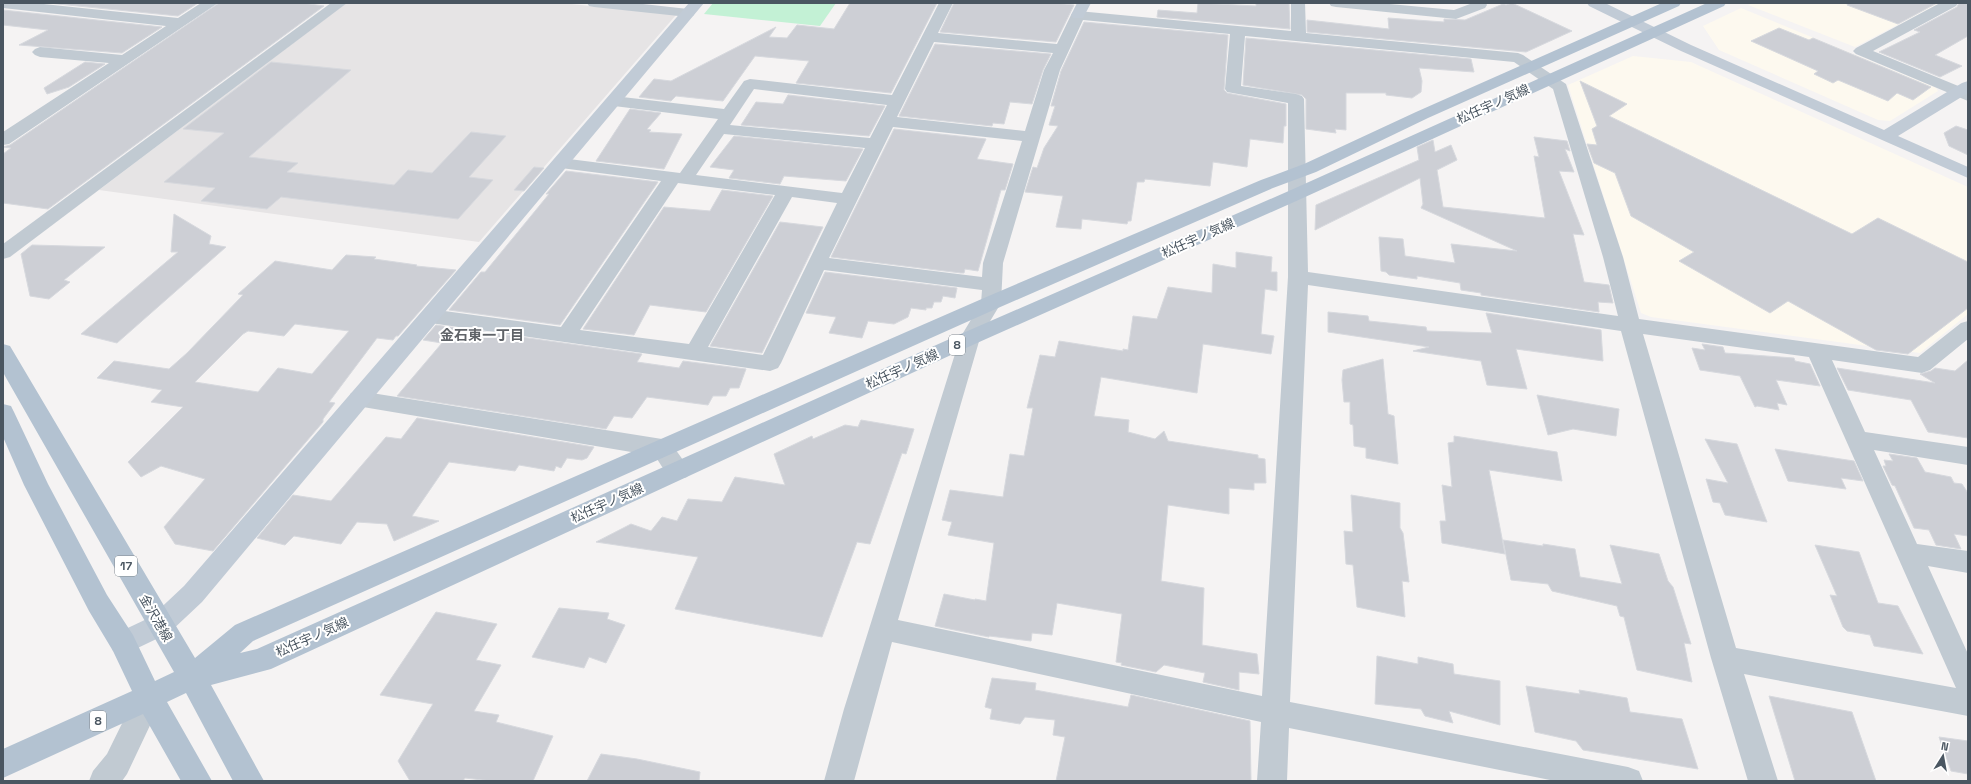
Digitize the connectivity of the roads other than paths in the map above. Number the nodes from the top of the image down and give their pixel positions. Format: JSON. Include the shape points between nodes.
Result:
{"nodes":[{"id":1,"x":211,"y":3,"type":"edge"},
{"id":2,"x":340,"y":3,"type":"edge"},
{"id":3,"x":594,"y":3,"type":"edge"},
{"id":4,"x":946,"y":3,"type":"edge"},
{"id":5,"x":1298,"y":3,"type":"edge"},
{"id":6,"x":1336,"y":3,"type":"edge"},
{"id":7,"x":1476,"y":3,"type":"edge"},
{"id":8,"x":1594,"y":3,"type":"edge"},
{"id":9,"x":1674,"y":3,"type":"edge"},
{"id":10,"x":1719,"y":3,"type":"edge"},
{"id":11,"x":1951,"y":3,"type":"edge"},
{"id":12,"x":3,"y":4,"type":"edge"},
{"id":13,"x":693,"y":8,"type":"edge"},
{"id":14,"x":1081,"y":9,"type":"edge"},
{"id":15,"x":1632,"y":22,"type":"junction"},
{"id":16,"x":180,"y":23,"type":"junction"},
{"id":17,"x":1238,"y":30,"type":"junction"},
{"id":18,"x":1653,"y":32,"type":"junction"},
{"id":19,"x":1299,"y":36,"type":"junction"},
{"id":20,"x":929,"y":37,"type":"junction"},
{"id":21,"x":1062,"y":49,"type":"junction"},
{"id":22,"x":40,"y":52,"type":"dead end"},
{"id":23,"x":125,"y":60,"type":"junction"},
{"id":24,"x":1533,"y":66,"type":"junction"},
{"id":25,"x":1550,"y":79,"type":"junction"},
{"id":26,"x":1965,"y":91,"type":"edge"},
{"id":27,"x":614,"y":101,"type":"junction"},
{"id":28,"x":898,"y":101,"type":"junction"},
{"id":29,"x":729,"y":115,"type":"junction"},
{"id":30,"x":887,"y":121,"type":"junction"},
{"id":31,"x":720,"y":128,"type":"junction"},
{"id":32,"x":1886,"y":136,"type":"junction"},
{"id":33,"x":1032,"y":137,"type":"junction"},
{"id":34,"x":3,"y":140,"type":"edge"},
{"id":35,"x":876,"y":144,"type":"junction"},
{"id":36,"x":561,"y":163,"type":"junction"},
{"id":37,"x":1968,"y":173,"type":"edge"},
{"id":38,"x":679,"y":178,"type":"junction"},
{"id":39,"x":1298,"y":183,"type":"junction"},
{"id":40,"x":787,"y":191,"type":"junction"},
{"id":41,"x":848,"y":199,"type":"junction"},
{"id":42,"x":3,"y":253,"type":"edge"},
{"id":43,"x":818,"y":263,"type":"junction"},
{"id":44,"x":1298,"y":277,"type":"junction"},
{"id":45,"x":992,"y":294,"type":"junction"},
{"id":46,"x":430,"y":316,"type":"junction"},
{"id":47,"x":1630,"y":325,"type":"junction"},
{"id":48,"x":1965,"y":334,"type":"edge"},
{"id":49,"x":566,"y":335,"type":"junction"},
{"id":50,"x":970,"y":338,"type":"junction"},
{"id":51,"x":3,"y":350,"type":"edge"},
{"id":52,"x":1817,"y":350,"type":"junction"},
{"id":53,"x":695,"y":352,"type":"junction"},
{"id":54,"x":359,"y":399,"type":"junction"},
{"id":55,"x":3,"y":412,"type":"edge"},
{"id":56,"x":1857,"y":439,"type":"junction"},
{"id":57,"x":662,"y":448,"type":"junction"},
{"id":58,"x":1968,"y":456,"type":"edge"},
{"id":59,"x":679,"y":471,"type":"junction"},
{"id":60,"x":1909,"y":553,"type":"junction"},
{"id":61,"x":1968,"y":562,"type":"edge"},
{"id":62,"x":160,"y":625,"type":"junction"},
{"id":63,"x":882,"y":628,"type":"junction"},
{"id":64,"x":123,"y":643,"type":"junction"},
{"id":65,"x":1725,"y":658,"type":"junction"},
{"id":66,"x":192,"y":677,"type":"junction"},
{"id":67,"x":1968,"y":684,"type":"edge"},
{"id":68,"x":150,"y":698,"type":"junction"},
{"id":69,"x":1968,"y":703,"type":"edge"},
{"id":70,"x":1275,"y":712,"type":"junction"},
{"id":71,"x":3,"y":764,"type":"edge"},
{"id":72,"x":104,"y":781,"type":"edge"},
{"id":73,"x":197,"y":781,"type":"edge"},
{"id":74,"x":249,"y":781,"type":"edge"},
{"id":75,"x":839,"y":781,"type":"edge"},
{"id":76,"x":1272,"y":781,"type":"edge"},
{"id":77,"x":1628,"y":781,"type":"edge"},
{"id":78,"x":1762,"y":781,"type":"edge"}],
"edges":[{"from":1,"to":16,"type":"street"},
{"from":2,"to":42,"type":"street"},
{"from":3,"to":13,"type":"street"},
{"from":4,"to":20,"type":"street"},
{"from":5,"to":19,"type":"street"},
{"from":6,"to":7,"type":"street","via":[[1456,15],[1480,6]]},
{"from":8,"to":15,"type":"street"},
{"from":9,"to":15,"type":"main road","name":"松任宇ノ気線","number":"8"},
{"from":10,"to":18,"type":"main road","name":"松任宇ノ気線","number":"8"},
{"from":11,"to":26,"type":"street","via":[[1861,51]]},
{"from":12,"to":16,"type":"street"},
{"from":13,"to":27,"type":"street"},
{"from":14,"to":17,"type":"street"},
{"from":14,"to":21,"type":"street"},
{"from":15,"to":18,"type":"street"},
{"from":15,"to":24,"type":"main road","name":"松任宇ノ気線","number":"8"},
{"from":16,"to":23,"type":"street"},
{"from":17,"to":19,"type":"street"},
{"from":17,"to":39,"type":"street","via":[[1233,89],[1296,99]]},
{"from":18,"to":25,"type":"main road","name":"松任宇ノ気線","number":"8"},
{"from":18,"to":32,"type":"street"},
{"from":19,"to":24,"type":"street","via":[[1518,58]]},
{"from":20,"to":21,"type":"street"},
{"from":20,"to":28,"type":"street"},
{"from":21,"to":33,"type":"street","via":[[1052,70]]},
{"from":22,"to":23,"type":"street"},
{"from":23,"to":34,"type":"street"},
{"from":24,"to":25,"type":"street"},
{"from":24,"to":39,"type":"main road","name":"松任宇ノ気線","number":"8"},
{"from":25,"to":39,"type":"main road","name":"松任宇ノ気線","number":"8"},
{"from":25,"to":47,"type":"street","via":[[1560,87],[1613,257]]},
{"from":26,"to":32,"type":"street"},
{"from":27,"to":29,"type":"street"},
{"from":27,"to":36,"type":"street"},
{"from":28,"to":29,"type":"street","via":[[750,84]]},
{"from":28,"to":30,"type":"street"},
{"from":29,"to":31,"type":"street"},
{"from":30,"to":33,"type":"street"},
{"from":30,"to":35,"type":"street"},
{"from":31,"to":35,"type":"street"},
{"from":31,"to":38,"type":"street"},
{"from":32,"to":37,"type":"street"},
{"from":33,"to":45,"type":"street","via":[[993,263]]},
{"from":35,"to":41,"type":"street"},
{"from":36,"to":38,"type":"street"},
{"from":36,"to":46,"type":"street"},
{"from":38,"to":40,"type":"street"},
{"from":38,"to":49,"type":"street"},
{"from":39,"to":44,"type":"street"},
{"from":39,"to":45,"type":"main road","name":"松任宇ノ気線","number":"8"},
{"from":39,"to":50,"type":"main road","name":"松任宇ノ気線","number":"8"},
{"from":40,"to":41,"type":"street"},
{"from":40,"to":53,"type":"street"},
{"from":41,"to":43,"type":"street"},
{"from":43,"to":45,"type":"street"},
{"from":43,"to":53,"type":"street","via":[[770,363]]},
{"from":44,"to":47,"type":"street"},
{"from":44,"to":70,"type":"street"},
{"from":45,"to":50,"type":"street"},
{"from":45,"to":57,"type":"main road","name":"松任宇ノ気線","number":"8"},
{"from":46,"to":49,"type":"street"},
{"from":46,"to":54,"type":"street"},
{"from":47,"to":52,"type":"street"},
{"from":47,"to":65,"type":"street"},
{"from":48,"to":52,"type":"street","via":[[1922,364]]},
{"from":49,"to":53,"type":"street"},
{"from":50,"to":59,"type":"main road","name":"松任宇ノ気線","number":"8"},
{"from":50,"to":63,"type":"street"},
{"from":51,"to":62,"type":"main road","name":"金沢港線","number":"17"},
{"from":52,"to":56,"type":"street"},
{"from":54,"to":57,"type":"street"},
{"from":54,"to":62,"type":"street","via":[[193,594]]},
{"from":55,"to":64,"type":"main road","via":[[36,485],[98,603]]},
{"from":56,"to":58,"type":"street"},
{"from":56,"to":60,"type":"street"},
{"from":57,"to":59,"type":"street"},
{"from":57,"to":66,"type":"main road","name":"松任宇ノ気線","number":"8","via":[[244,633]]},
{"from":59,"to":66,"type":"main road","name":"松任宇ノ気線","number":"8","via":[[260,660]]},
{"from":60,"to":61,"type":"street"},
{"from":60,"to":67,"type":"street"},
{"from":62,"to":64,"type":"street"},
{"from":62,"to":66,"type":"main road","name":"金沢港線","number":"17"},
{"from":63,"to":70,"type":"street"},
{"from":63,"to":75,"type":"street"},
{"from":64,"to":68,"type":"main road"},
{"from":65,"to":69,"type":"street"},
{"from":65,"to":78,"type":"street"},
{"from":66,"to":68,"type":"main road","name":"松任宇ノ気線","number":"8"},
{"from":66,"to":74,"type":"main road","name":"金沢港線","number":"17"},
{"from":68,"to":71,"type":"main road","name":"松任宇ノ気線","number":"8"},
{"from":68,"to":72,"type":"street","via":[[117,764]]},
{"from":68,"to":73,"type":"main road"},
{"from":70,"to":76,"type":"street"},
{"from":70,"to":77,"type":"street"}]}
